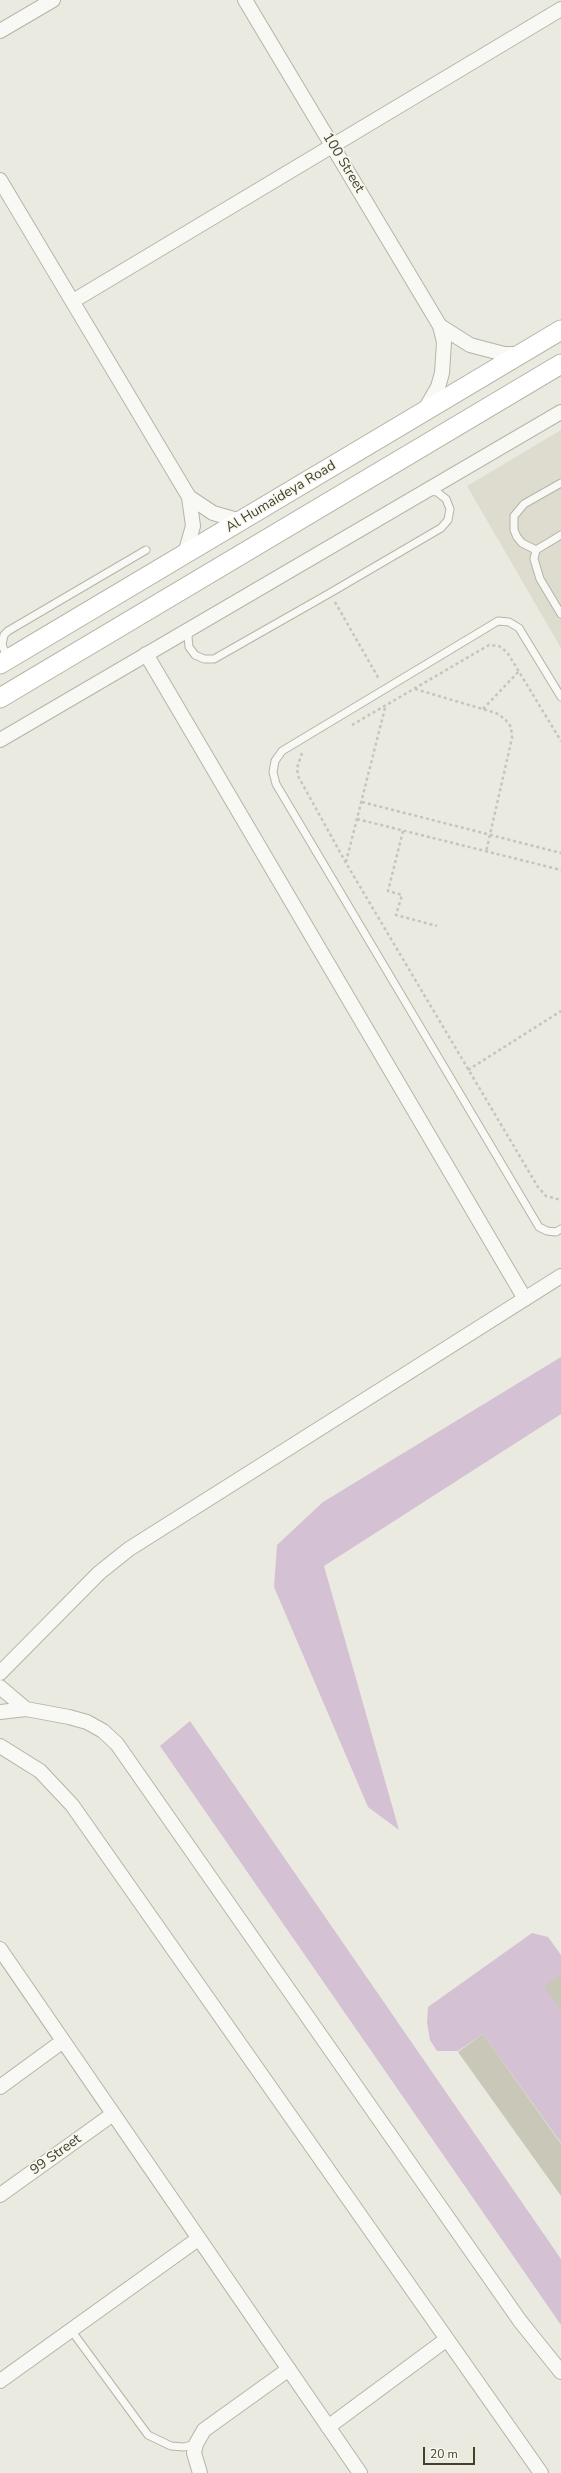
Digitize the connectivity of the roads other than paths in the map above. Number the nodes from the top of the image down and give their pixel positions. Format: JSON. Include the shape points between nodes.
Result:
{"nodes":[{"id":1,"x":53,"y":0,"type":"edge"},
{"id":2,"x":245,"y":0,"type":"edge"},
{"id":3,"x":561,"y":9,"type":"edge"},
{"id":4,"x":0,"y":31,"type":"edge"},
{"id":5,"x":332,"y":146,"type":"junction"},
{"id":6,"x":0,"y":180,"type":"edge"},
{"id":7,"x":72,"y":301,"type":"junction"},
{"id":8,"x":440,"y":326,"type":"junction"},
{"id":9,"x":561,"y":330,"type":"edge"},
{"id":10,"x":522,"y":354,"type":"junction"},
{"id":11,"x":561,"y":364,"type":"edge"},
{"id":12,"x":561,"y":412,"type":"edge"},
{"id":13,"x":422,"y":414,"type":"junction"},
{"id":14,"x":561,"y":483,"type":"edge"},
{"id":15,"x":426,"y":490,"type":"junction"},
{"id":16,"x":190,"y":497,"type":"junction"},
{"id":17,"x":241,"y":521,"type":"junction"},
{"id":18,"x":561,"y":535,"type":"edge"},
{"id":19,"x":146,"y":550,"type":"dead end"},
{"id":20,"x":536,"y":550,"type":"junction"},
{"id":21,"x":185,"y":554,"type":"junction"},
{"id":22,"x":561,"y":614,"type":"edge"},
{"id":23,"x":190,"y":628,"type":"junction"},
{"id":24,"x":146,"y":654,"type":"junction"},
{"id":25,"x":4,"y":662,"type":"edge"},
{"id":26,"x":561,"y":697,"type":"edge"},
{"id":27,"x":0,"y":698,"type":"edge"},
{"id":28,"x":0,"y":740,"type":"edge"},
{"id":29,"x":561,"y":1229,"type":"edge"},
{"id":30,"x":561,"y":1276,"type":"edge"},
{"id":31,"x":525,"y":1299,"type":"junction"},
{"id":32,"x":0,"y":1673,"type":"edge"},
{"id":33,"x":0,"y":1687,"type":"edge"},
{"id":34,"x":26,"y":1709,"type":"junction"},
{"id":35,"x":0,"y":1712,"type":"edge"},
{"id":36,"x":0,"y":1746,"type":"edge"},
{"id":37,"x":0,"y":1949,"type":"edge"},
{"id":38,"x":63,"y":2041,"type":"junction"},
{"id":39,"x":0,"y":2087,"type":"edge"},
{"id":40,"x":113,"y":2114,"type":"junction"},
{"id":41,"x":0,"y":2196,"type":"edge"},
{"id":42,"x":198,"y":2239,"type":"junction"},
{"id":43,"x":70,"y":2330,"type":"junction"},
{"id":44,"x":448,"y":2339,"type":"junction"},
{"id":45,"x":289,"y":2369,"type":"junction"},
{"id":46,"x":561,"y":2372,"type":"edge"},
{"id":47,"x":0,"y":2381,"type":"edge"},
{"id":48,"x":328,"y":2427,"type":"junction"},
{"id":49,"x":196,"y":2444,"type":"junction"},
{"id":50,"x":200,"y":2473,"type":"edge"},
{"id":51,"x":360,"y":2473,"type":"edge"},
{"id":52,"x":541,"y":2473,"type":"edge"}],
"edges":[{"from":1,"to":4,"type":"street"},
{"from":2,"to":5,"type":"street","name":"100 Street"},
{"from":3,"to":5,"type":"street"},
{"from":5,"to":7,"type":"street"},
{"from":5,"to":8,"type":"street","name":"100 Street"},
{"from":6,"to":7,"type":"street"},
{"from":7,"to":16,"type":"street"},
{"from":8,"to":10,"type":"street","name":"100 Street","via":[[476,347],[504,354]]},
{"from":8,"to":13,"type":"street","name":"100 Street","via":[[444,342],[442,373],[434,394]]},
{"from":9,"to":10,"type":"street","name":"Al Humaideya Road"},
{"from":10,"to":13,"type":"street","name":"Al Humaideya Road"},
{"from":11,"to":27,"type":"street","name":"Al Humaideya Road"},
{"from":12,"to":15,"type":"street"},
{"from":13,"to":17,"type":"street","name":"Al Humaideya Road"},
{"from":14,"to":20,"type":"lane","via":[[524,504],[514,516],[516,538]]},
{"from":15,"to":23,"type":"street"},
{"from":15,"to":23,"type":"lane","via":[[437,492],[446,499],[450,509],[448,520],[440,528],[330,593],[214,659],[204,659],[195,655],[189,647]]},
{"from":16,"to":17,"type":"street","via":[[213,513]]},
{"from":16,"to":21,"type":"street","via":[[193,526]]},
{"from":17,"to":21,"type":"street","name":"Al Humaideya Road"},
{"from":18,"to":20,"type":"lane"},
{"from":19,"to":25,"type":"lane","via":[[8,631],[4,635],[2,645]]},
{"from":20,"to":22,"type":"lane","via":[[535,569]]},
{"from":21,"to":25,"type":"street","name":"Al Humaideya Road"},
{"from":23,"to":24,"type":"street"},
{"from":24,"to":28,"type":"street"},
{"from":24,"to":31,"type":"street"},
{"from":26,"to":29,"type":"lane","via":[[519,628],[509,622],[498,621],[282,751],[275,761],[273,772],[276,784],[539,1227],[556,1232]]},
{"from":30,"to":31,"type":"street"},
{"from":31,"to":32,"type":"street","via":[[129,1549],[94,1578]]},
{"from":33,"to":34,"type":"street"},
{"from":34,"to":35,"type":"street"},
{"from":34,"to":46,"type":"street","via":[[87,1722],[103,1731],[117,1744],[520,2321]]},
{"from":36,"to":44,"type":"street","via":[[40,1771],[72,1805]]},
{"from":37,"to":38,"type":"street"},
{"from":38,"to":39,"type":"street"},
{"from":38,"to":40,"type":"street"},
{"from":40,"to":41,"type":"street","name":"99 Street"},
{"from":40,"to":42,"type":"street"},
{"from":42,"to":43,"type":"street"},
{"from":42,"to":45,"type":"street"},
{"from":43,"to":47,"type":"street"},
{"from":43,"to":49,"type":"lane","via":[[148,2435],[171,2446]]},
{"from":44,"to":48,"type":"street"},
{"from":44,"to":52,"type":"street"},
{"from":45,"to":48,"type":"street"},
{"from":45,"to":49,"type":"street","via":[[204,2430]]},
{"from":48,"to":51,"type":"street"},
{"from":49,"to":50,"type":"street","via":[[195,2461]]}]}
